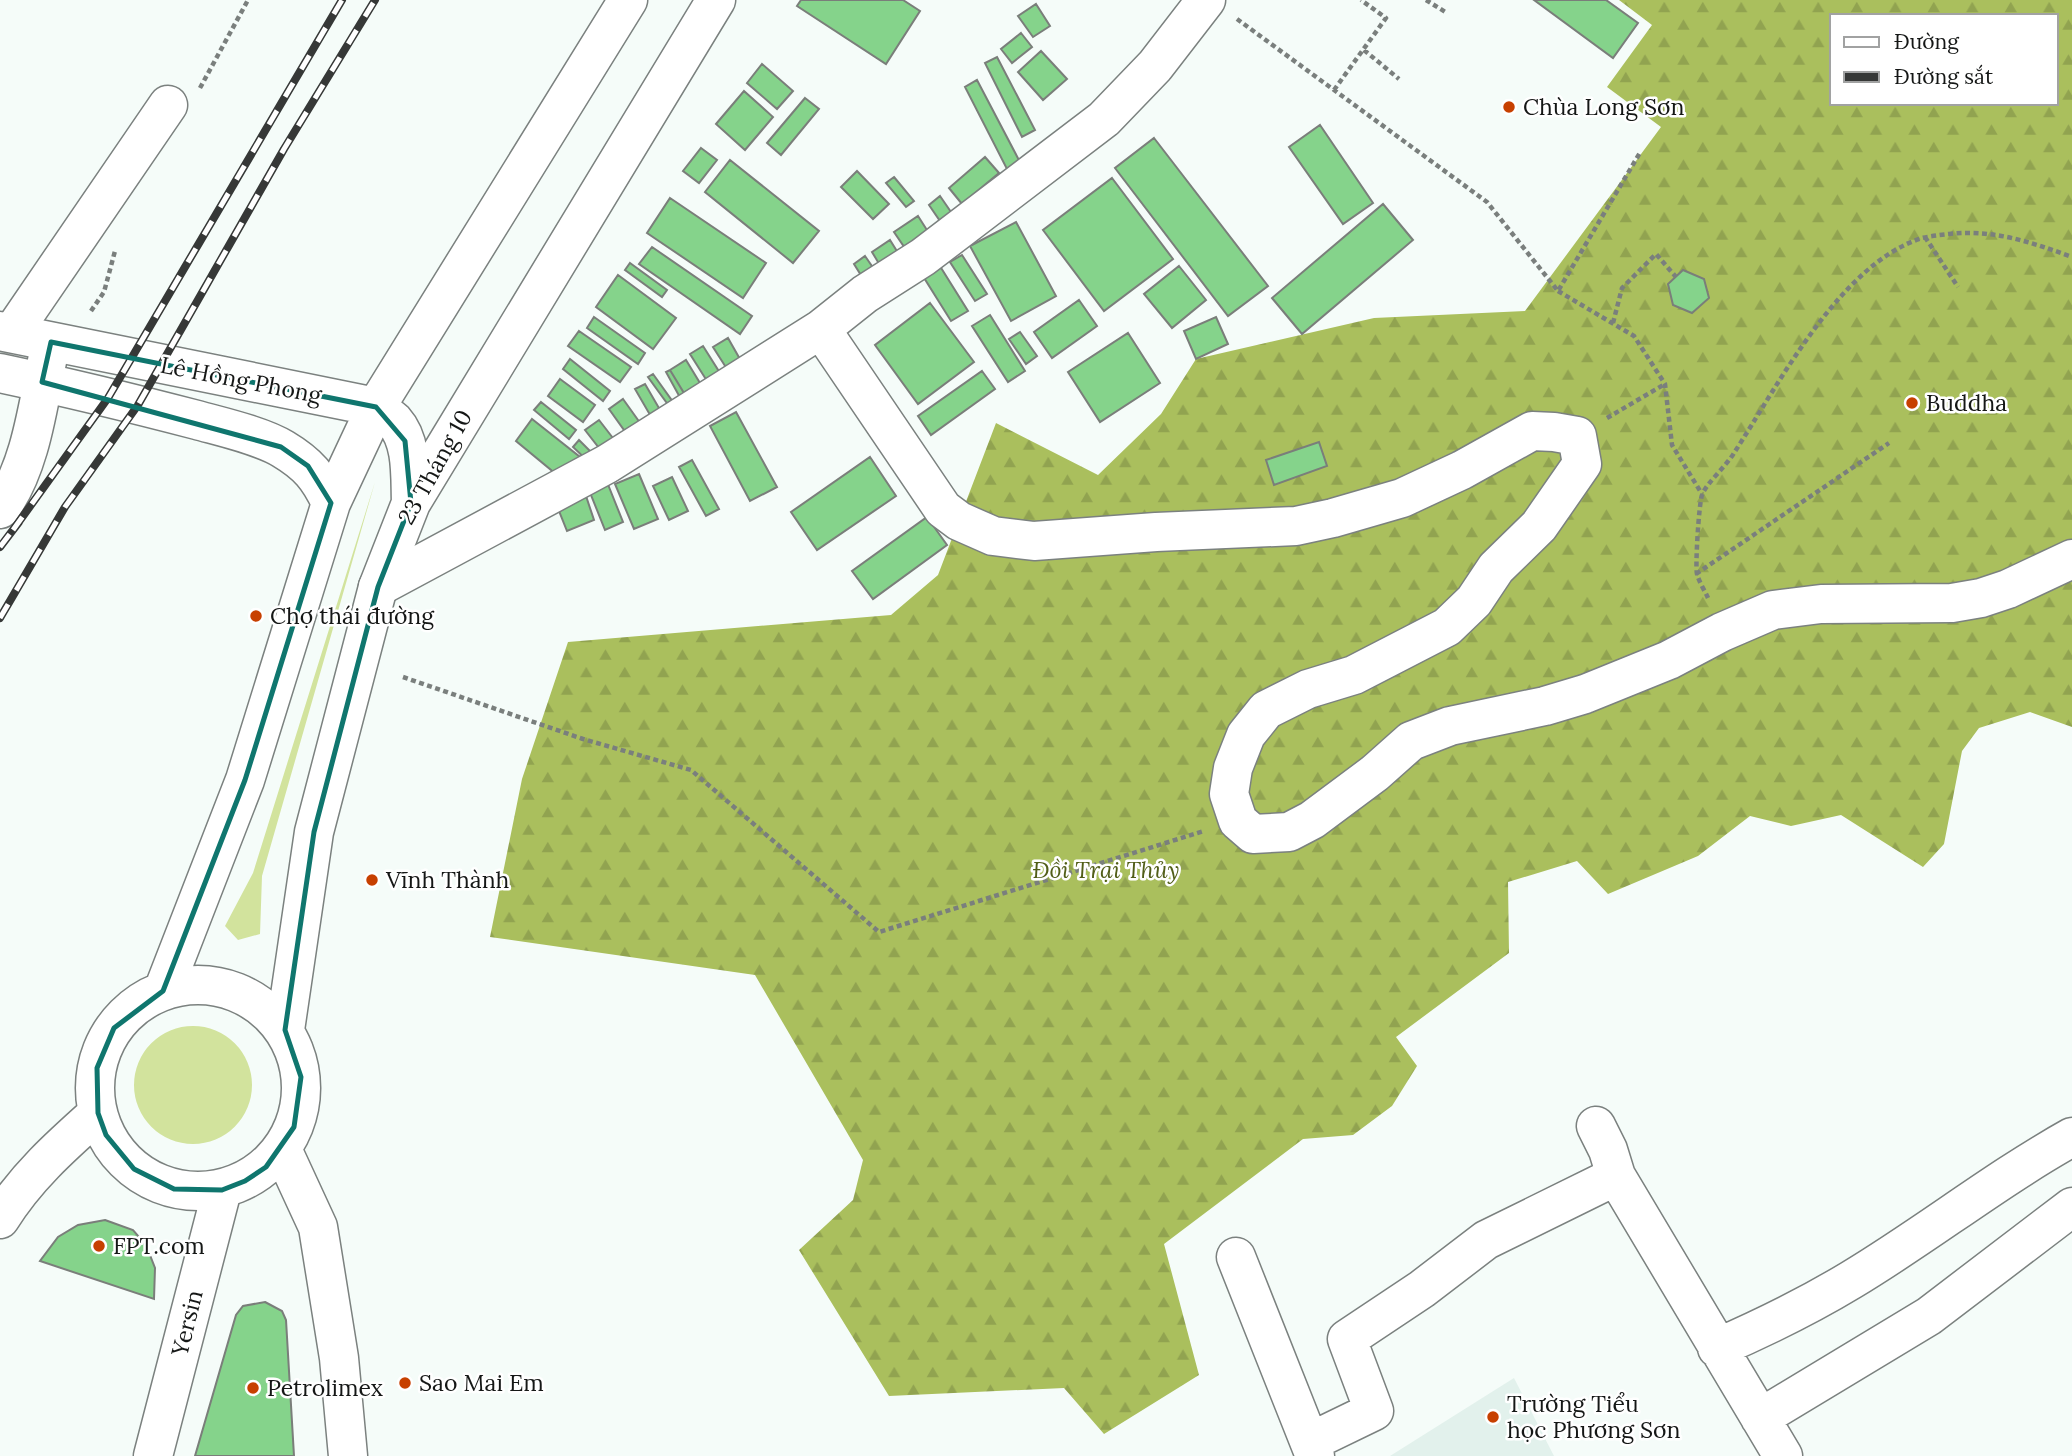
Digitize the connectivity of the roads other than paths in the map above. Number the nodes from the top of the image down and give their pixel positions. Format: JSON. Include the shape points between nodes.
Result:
{"nodes":[{"id":1,"x":628,"y":0,"type":"edge"},
{"id":2,"x":716,"y":0,"type":"edge"},
{"id":3,"x":1220,"y":8,"type":"edge"},
{"id":4,"x":168,"y":105,"type":"dead end"},
{"id":5,"x":821,"y":329,"type":"junction"},
{"id":6,"x":6,"y":332,"type":"edge"},
{"id":7,"x":51,"y":342,"type":"junction"},
{"id":8,"x":0,"y":373,"type":"edge"},
{"id":9,"x":42,"y":382,"type":"junction"},
{"id":10,"x":376,"y":408,"type":"junction"},
{"id":11,"x":331,"y":503,"type":"junction"},
{"id":12,"x":411,"y":503,"type":"junction"},
{"id":13,"x":0,"y":509,"type":"edge"},
{"id":14,"x":2072,"y":559,"type":"edge"},
{"id":15,"x":378,"y":587,"type":"junction"},
{"id":16,"x":163,"y":990,"type":"junction"},
{"id":17,"x":285,"y":1030,"type":"junction"},
{"id":18,"x":98,"y":1113,"type":"junction"},
{"id":19,"x":1596,"y":1126,"type":"dead end"},
{"id":20,"x":2072,"y":1137,"type":"edge"},
{"id":21,"x":282,"y":1149,"type":"junction"},
{"id":22,"x":1616,"y":1176,"type":"junction"},
{"id":23,"x":222,"y":1190,"type":"junction"},
{"id":24,"x":2072,"y":1207,"type":"edge"},
{"id":25,"x":0,"y":1219,"type":"edge"},
{"id":26,"x":1236,"y":1257,"type":"dead end"},
{"id":27,"x":1717,"y":1348,"type":"junction"},
{"id":28,"x":1760,"y":1418,"type":"junction"},
{"id":29,"x":1308,"y":1451,"type":"edge"},
{"id":30,"x":153,"y":1456,"type":"edge"},
{"id":31,"x":348,"y":1456,"type":"edge"},
{"id":32,"x":1783,"y":1456,"type":"edge"}],
"edges":[{"from":1,"to":10,"type":"main road"},
{"from":2,"to":12,"type":"main road","name":"23 Tháng 10"},
{"from":3,"to":5,"type":"main road","via":[[1104,119]]},
{"from":4,"to":6,"type":"main road"},
{"from":5,"to":14,"type":"main road","via":[[943,509],[993,536],[1034,541],[1296,526],[1402,498],[1532,431],[1577,436],[1582,464],[1539,526],[1496,568],[1474,601],[1447,627],[1354,675],[1266,710],[1246,735],[1229,794],[1238,821],[1253,834],[1289,832],[1312,820],[1411,741],[1450,726],[1586,694],[1773,610],[1854,603],[1952,603],[2008,589]]},
{"from":5,"to":15,"type":"main road","via":[[607,464]]},
{"from":6,"to":7,"type":"main road","name":"Lê Hồng Phong"},
{"from":7,"to":9,"type":"main road"},
{"from":7,"to":10,"type":"main road","name":"Lê Hồng Phong"},
{"from":8,"to":9,"type":"main road","name":"Lê Hồng Phong"},
{"from":9,"to":11,"type":"main road","name":"Lê Hồng Phong","via":[[223,427],[281,447],[308,466]]},
{"from":9,"to":13,"type":"main road","via":[[21,468]]},
{"from":10,"to":11,"type":"main road"},
{"from":10,"to":12,"type":"main road","via":[[394,422],[405,441]]},
{"from":11,"to":16,"type":"main road","via":[[246,780]]},
{"from":12,"to":15,"type":"main road","name":"23 Tháng 10"},
{"from":15,"to":17,"type":"main road","name":"23 Tháng 10","via":[[314,832]]},
{"from":16,"to":17,"type":"main road","via":[[204,985],[225,988],[268,1011]]},
{"from":16,"to":18,"type":"main road","via":[[128,1013],[104,1046],[95,1090]]},
{"from":17,"to":21,"type":"main road","via":[[302,1077],[301,1102]]},
{"from":18,"to":23,"type":"main road","via":[[106,1135],[134,1170],[174,1189]]},
{"from":18,"to":25,"type":"main road","via":[[15,1195]]},
{"from":19,"to":22,"type":"main road"},
{"from":20,"to":27,"type":"main road","via":[[1852,1280]]},
{"from":21,"to":23,"type":"main road","via":[[266,1167]]},
{"from":21,"to":31,"type":"main road","via":[[318,1227],[339,1358]]},
{"from":22,"to":27,"type":"main road"},
{"from":22,"to":29,"type":"main road","via":[[1486,1240],[1347,1339],[1374,1411]]},
{"from":23,"to":30,"type":"main road","name":"Yersin"},
{"from":24,"to":28,"type":"main road","via":[[1929,1316]]},
{"from":26,"to":29,"type":"main road"},
{"from":27,"to":28,"type":"main road"},
{"from":28,"to":32,"type":"main road"}]}
